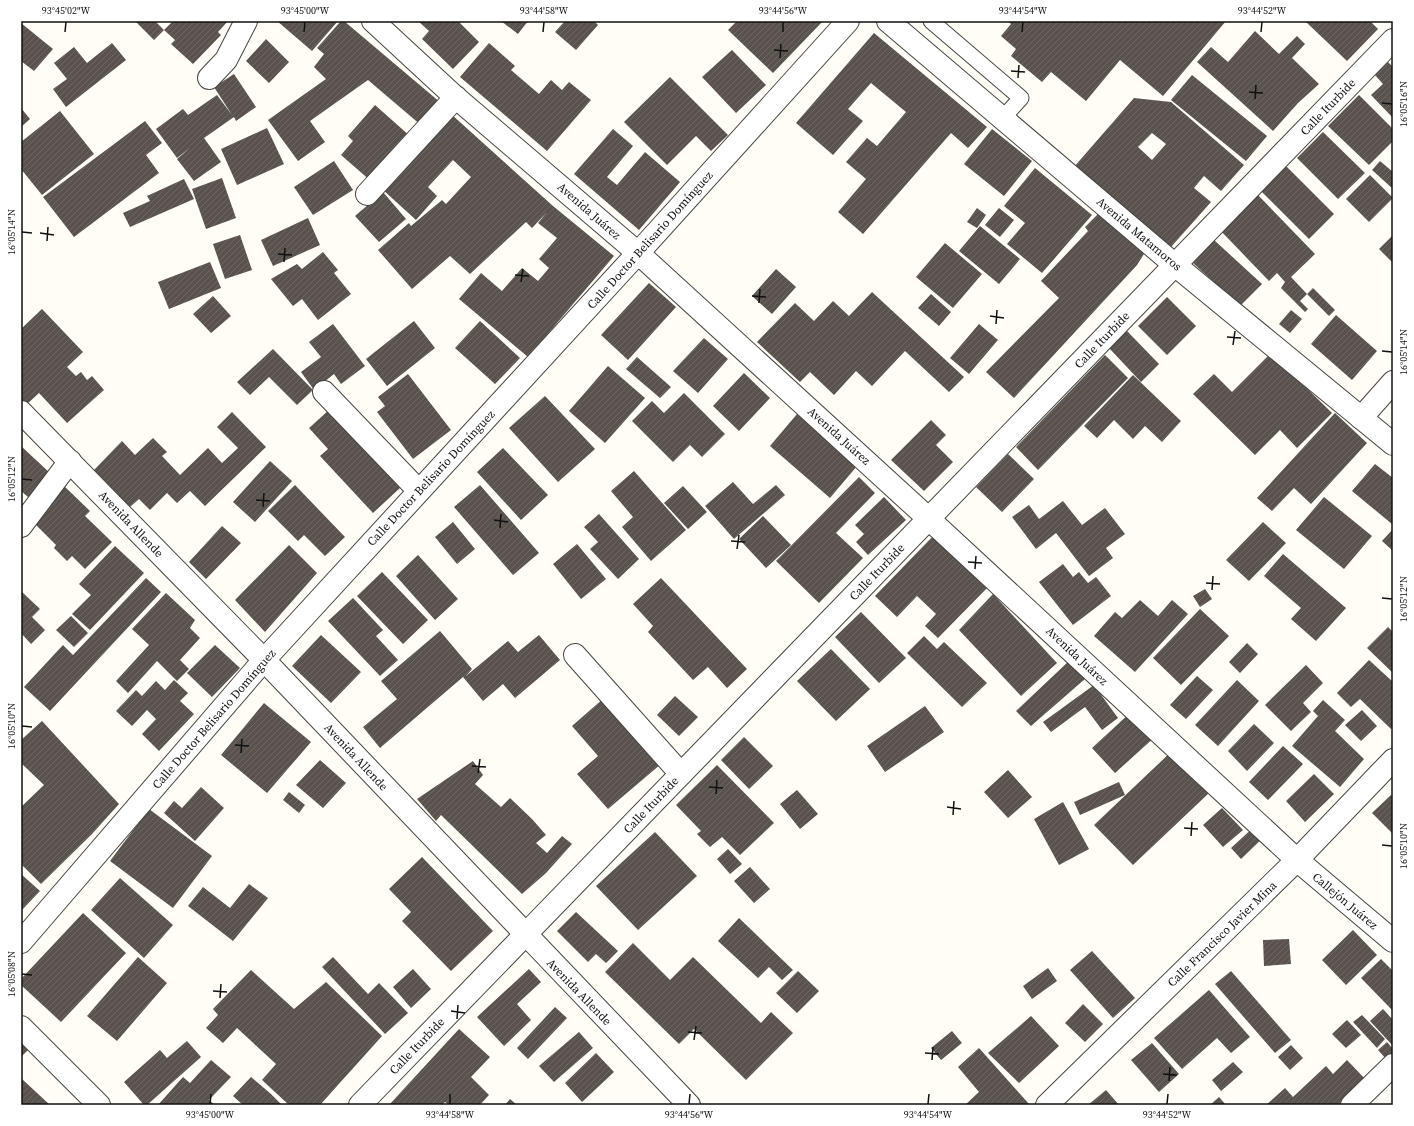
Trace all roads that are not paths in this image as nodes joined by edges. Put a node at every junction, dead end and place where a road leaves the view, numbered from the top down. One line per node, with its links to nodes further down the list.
1 (246, 21): 7 (street)
2 (373, 21): 8 (street, Avenida Juárez)
3 (848, 21): 11 (street, Calle Doctor Belisario Domínguez)
4 (888, 21): 9 (street, Avenida Matamoros)
5 (931, 21): 9 (lane)
6 (1393, 40): 12 (street, Calle Iturbide)
7 (209, 78)
8 (456, 97): 10 (street); 11 (street, Avenida Juárez)
9 (1003, 118): 12 (street, Avenida Matamoros)
10 (367, 194)
11 (638, 253): 19 (street, Calle Doctor Belisario Domínguez); 20 (street, Avenida Juárez)
12 (1175, 265): 16 (street, Avenida Matamoros); 20 (street, Calle Iturbide)
13 (1393, 382): 16 (street)
14 (324, 392): 19 (street)
15 (21, 412): 18 (street, Avenida Allende)
16 (1361, 418): 17 (street, Avenida Matamoros)
17 (1393, 444)
18 (70, 461): 21 (street); 23 (street, Avenida Allende)
19 (420, 491): 23 (street, Calle Doctor Belisario Domínguez)
20 (929, 519): 25 (street, Calle Iturbide); 26 (street, Avenida Juárez)
21 (21, 526)
22 (575, 655): 25 (street)
23 (264, 660): 27 (street, Avenida Allende); 29 (street, Calle Doctor Belisario Domínguez)
24 (1393, 760): 26 (street, Calle Francisco Javier Mina)
25 (680, 774): 27 (street, Calle Iturbide)
26 (1297, 860): 28 (street, Callejón Juárez); 35 (street, Calle Francisco Javier Mina)
27 (525, 935): 33 (street, Calle Iturbide); 34 (street, Avenida Allende)
28 (1393, 941)
29 (21, 942)
30 (21, 1027): 32 (street)
31 (1393, 1065): 36 (street)
32 (99, 1105)
33 (360, 1105)
34 (689, 1105)
35 (1047, 1105)
36 (1352, 1105)

